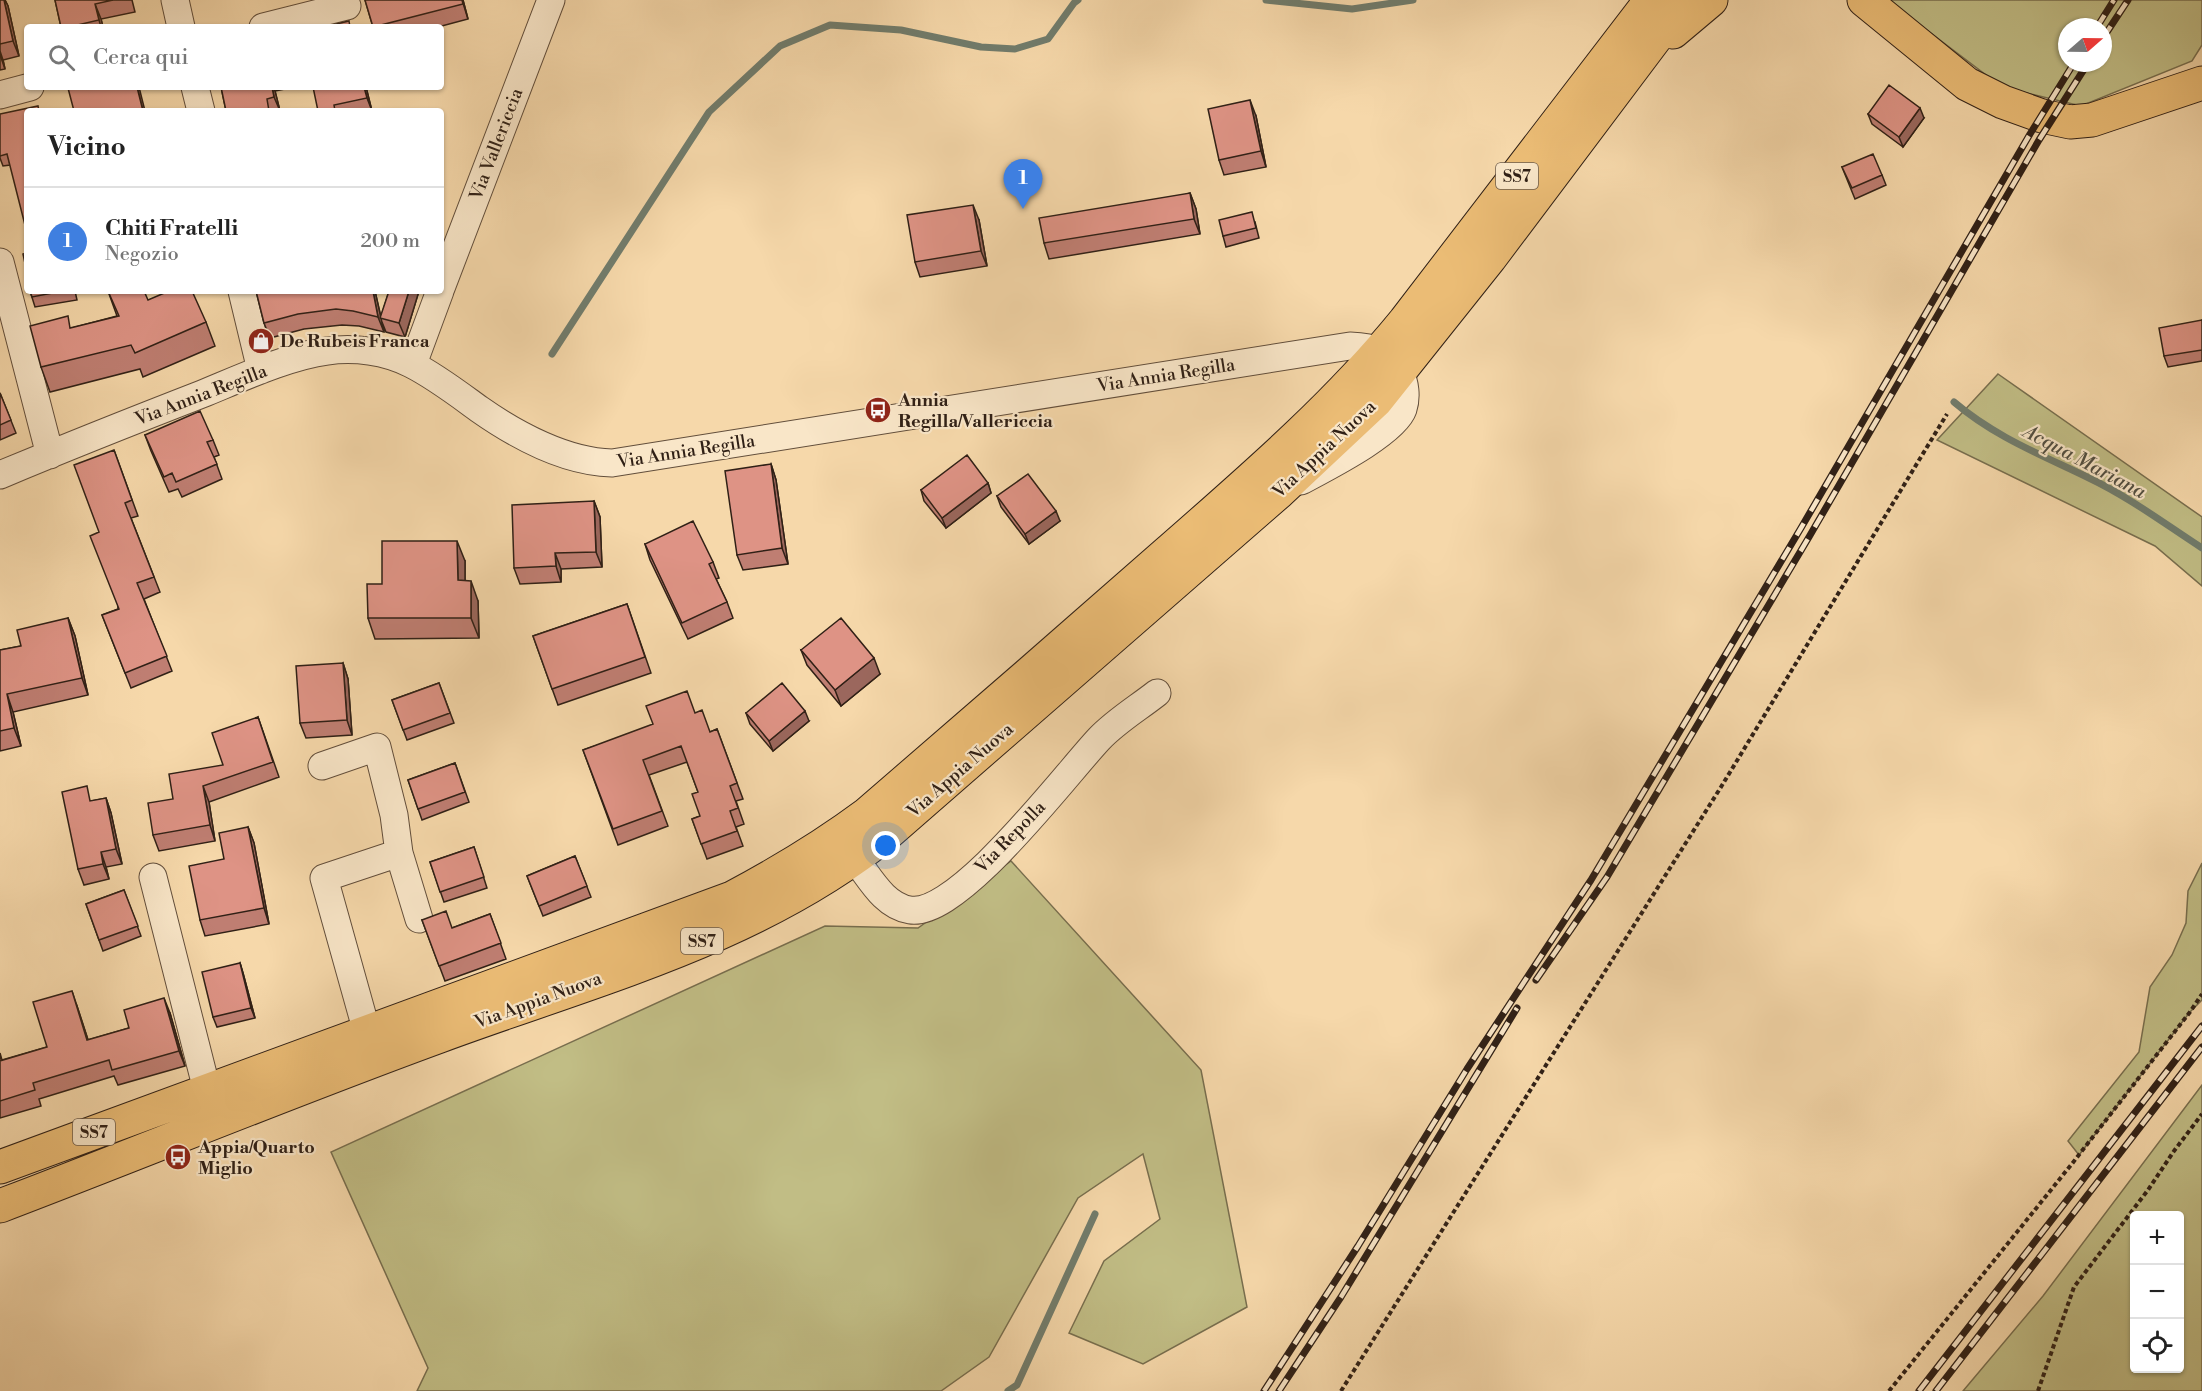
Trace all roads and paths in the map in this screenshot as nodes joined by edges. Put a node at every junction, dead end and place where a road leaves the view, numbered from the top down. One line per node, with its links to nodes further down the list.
1 (175, 0): 8 (street)
2 (551, 0): 17 (street, Via Vallericcia)
3 (1651, 0): 20 (main road, Via Appia Nuova / SS7)
4 (1684, 0): 13 (main road, Via Appia Nuova / SS7)
5 (1711, 0): 13 (main road)
6 (1864, 0): 10 (main road)
7 (347, 6): 9 (street)
8 (180, 24)
9 (275, 24)
10 (2202, 83)
11 (24, 89): 14 (street)
12 (196, 90): 15 (street)
13 (1614, 94): 20 (main road, Via Appia Nuova / SS7)
14 (0, 95)
15 (200, 108)
16 (0, 262): 24 (street)
17 (444, 279)
18 (243, 294): 22 (street)
19 (438, 294): 21 (street, Via Vallericcia)
20 (1390, 361): 21 (street, Via Annia Regilla); 29 (main road, Via Appia Nuova / SS7); 33 (main road, Via Appia Nuova / SS7)
21 (413, 364): 22 (street, Via Annia Regilla)
22 (261, 370): 24 (street, Via Annia Regilla)
23 (1947, 414): 38 (path)
24 (50, 455): 25 (street, Via Annia Regilla)
25 (0, 475)
26 (1157, 693): 29 (street, Via Repolla)
27 (322, 766): 28 (street)
28 (399, 853): 31 (street); 33 (street)
29 (855, 859): 37 (main road, Via Appia Nuova / SS7)
30 (153, 877): 34 (street)
31 (419, 919)
32 (2202, 994): 39 (path)
33 (367, 1032): 34 (main road, Via Appia Nuova / SS7)
34 (207, 1090): 36 (main road, Via Appia Nuova / SS7)
35 (2202, 1114): 40 (path)
36 (0, 1167)
37 (5, 1201)
38 (1341, 1391)
39 (1889, 1391)
40 (2038, 1391)

